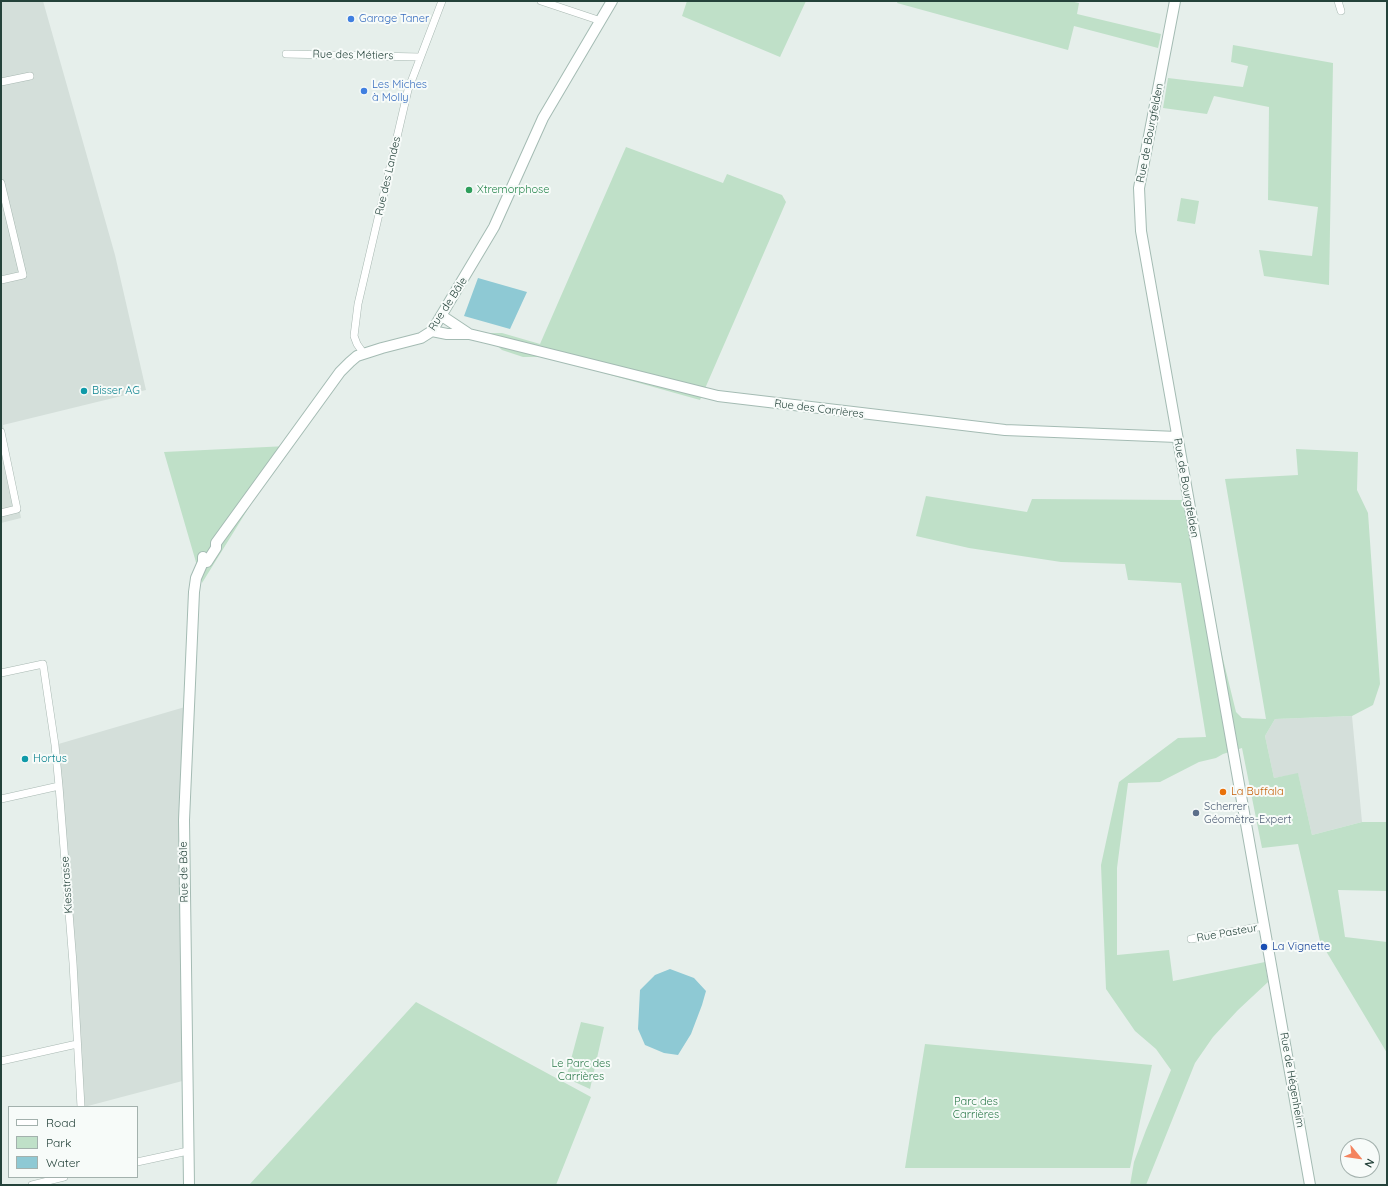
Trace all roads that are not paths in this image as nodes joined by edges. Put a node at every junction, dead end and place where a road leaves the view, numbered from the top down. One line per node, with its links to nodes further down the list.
1 (442, 1): 9 (street, Rue des Landes)
2 (541, 1): 7 (street)
3 (612, 1): 7 (street, Rue de Bâle)
4 (1175, 1): 19 (street, Rue de Bourgfelden)
5 (1338, 1): 6 (street)
6 (1341, 11)
7 (601, 21): 14 (street, Rue de Bâle)
8 (286, 54): 9 (street, Rue des Métiers)
9 (420, 57): 17 (street, Rue des Landes)
10 (30, 76): 11 (street)
11 (1, 82)
12 (1, 183): 13 (street)
13 (1, 280)
14 (442, 316): 15 (street, Rue de Bâle); 16 (street, Rue des Carrières)
15 (432, 331): 16 (street, Rue des Carrières); 17 (street, Rue de Bâle)
16 (469, 334): 19 (street, Rue des Carrières)
17 (364, 354): 30 (street, Rue de Bâle)
18 (1, 432): 20 (street)
19 (1177, 437): 24 (street, Rue de Bourgfelden)
20 (1, 513)
21 (1, 673): 22 (street, Kiesstrasse)
22 (59, 786): 23 (street); 27 (street, Kiesstrasse)
23 (1, 799)
24 (1264, 926): 25 (street, Rue Pasteur); 26 (street, Rue de Bourgfelden)
25 (1191, 939)
26 (1273, 975): 35 (street, Rue de Hégenheim)
27 (77, 1044): 28 (street); 29 (street, Kiesstrasse)
28 (1, 1061)
29 (80, 1106)
30 (188, 1151): 31 (street); 34 (street, Rue de Bâle)
31 (138, 1162)
32 (60, 1178): 33 (street)
33 (32, 1185)
34 (189, 1185)
35 (1310, 1185)

